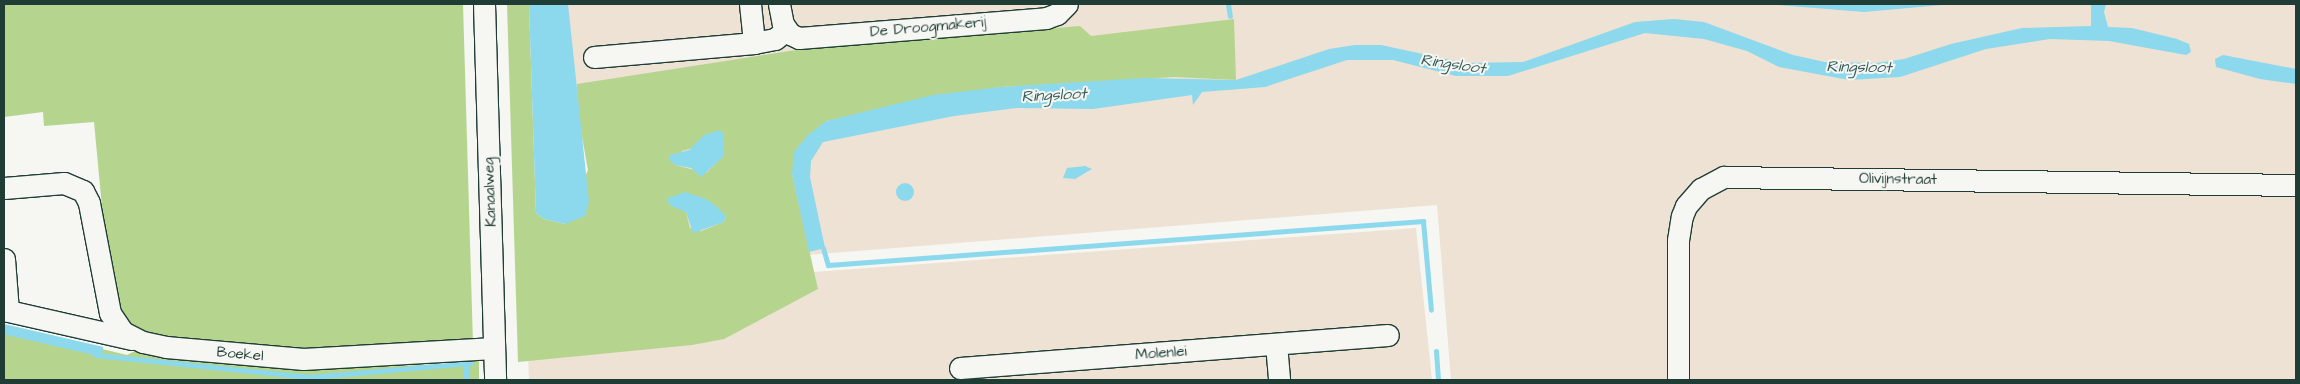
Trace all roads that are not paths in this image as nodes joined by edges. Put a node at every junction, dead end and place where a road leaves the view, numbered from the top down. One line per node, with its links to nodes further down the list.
1 (484, 4): 15 (street, Kanaalweg)
2 (750, 4): 6 (street)
3 (779, 4): 5 (street)
4 (1066, 4): 5 (street, De Droogmakerij)
5 (786, 30): 6 (street)
6 (754, 43): 7 (street)
7 (594, 57)
8 (2296, 185): 20 (street, Olivijnstraat)
9 (4, 188): 13 (street, Boekel)
10 (4, 259): 11 (street)
11 (6, 310): 13 (street)
12 (1388, 335): 14 (street, Molenlei)
13 (137, 340): 15 (street, Boekel)
14 (1276, 344): 17 (street, Molenlei); 19 (street)
15 (494, 348): 18 (street, Kanaalweg)
16 (960, 368): 17 (street, Molenlei)
17 (1047, 371)
18 (495, 380)
19 (1279, 380)
20 (1678, 380)

